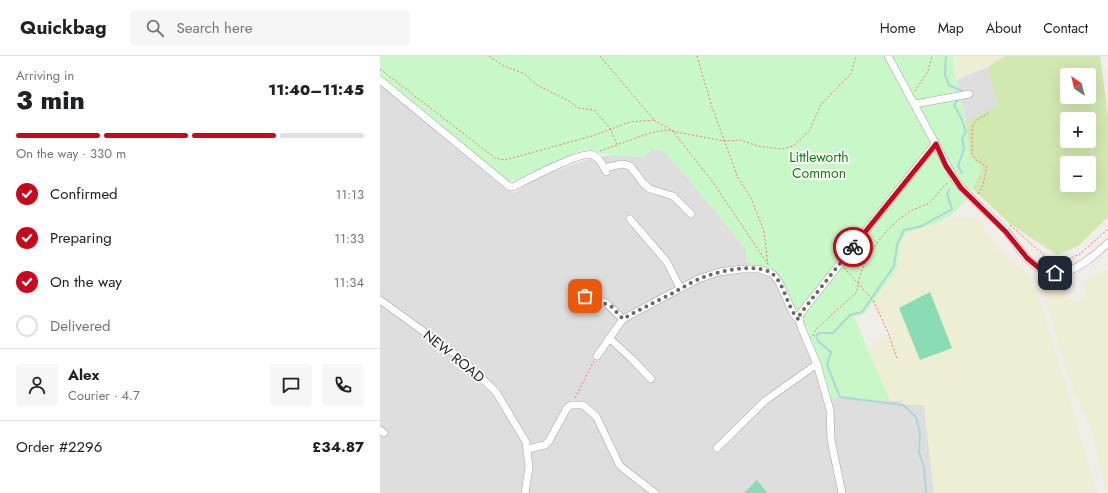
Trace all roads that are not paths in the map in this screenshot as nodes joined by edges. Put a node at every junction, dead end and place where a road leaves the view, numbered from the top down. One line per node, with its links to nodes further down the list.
1 (888, 56): 4 (street)
2 (380, 80): 6 (street)
3 (967, 94): 4 (street)
4 (915, 104): 5 (street)
5 (936, 144): 8 (street); 13 (street)
6 (691, 214)
7 (630, 219): 9 (street)
8 (1108, 243)
9 (680, 288): 12 (street); 13 (street)
10 (585, 295): 12 (street)
11 (380, 300): 19 (street, NEW ROAD)
12 (623, 319): 14 (street)
13 (799, 320): 16 (street)
14 (609, 338): 15 (street); 17 (street)
15 (597, 356)
16 (817, 364): 18 (street); 22 (street)
17 (651, 379)
18 (717, 448)
19 (528, 449): 20 (street, NEW ROAD); 21 (street)
20 (524, 493)
21 (655, 493)
22 (842, 493)

